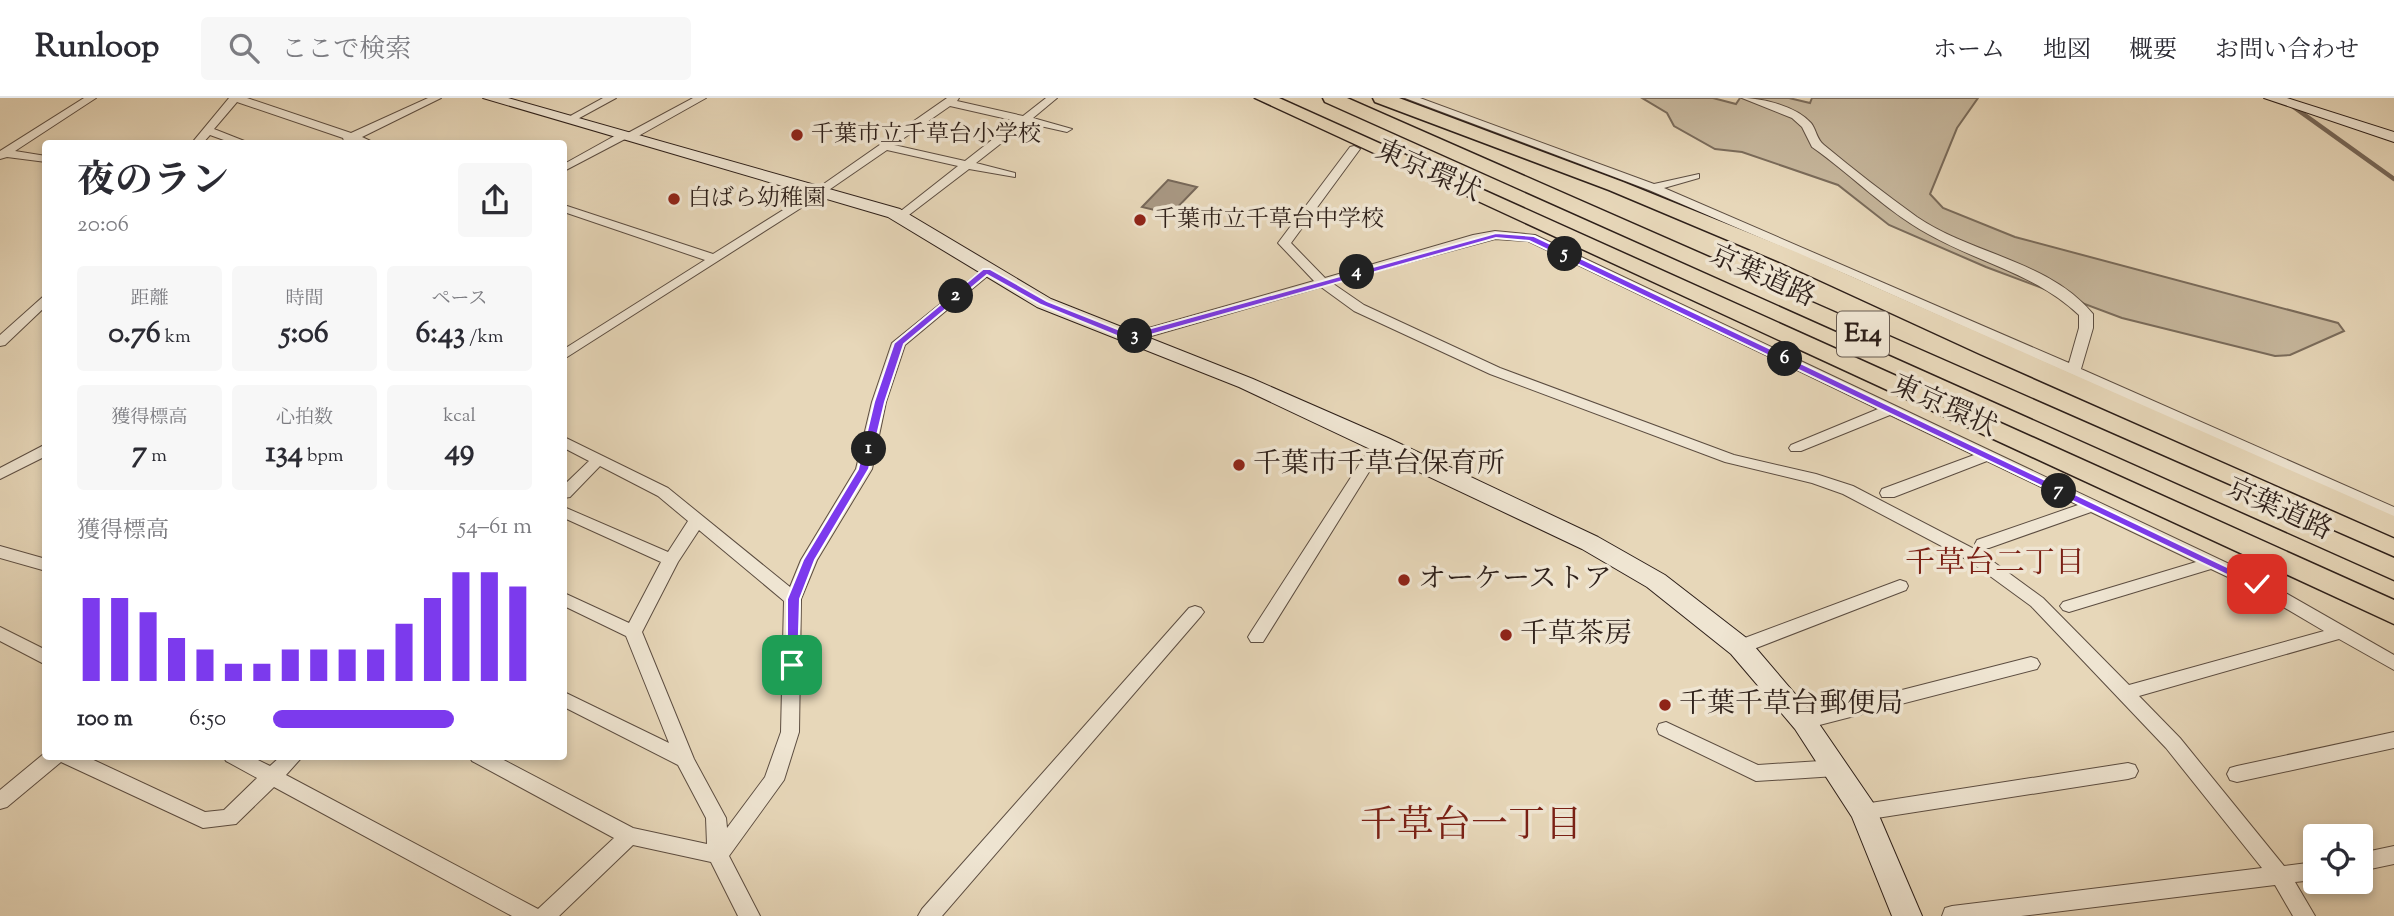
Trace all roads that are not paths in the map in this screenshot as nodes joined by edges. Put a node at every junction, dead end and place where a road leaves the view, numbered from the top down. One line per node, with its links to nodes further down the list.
1 (91, 98): 30 (street)
2 (236, 98): 20 (street); 22 (street)
3 (436, 98): 22 (street)
4 (491, 98): 17 (street)
5 (611, 98): 17 (street)
6 (701, 98): 21 (street)
7 (1052, 98): 18 (street)
8 (1264, 98): 76 (highway, 東京環状)
9 (1299, 98): 71 (highway, 京葉道路 / E14)
10 (1332, 98): 49 (highway, 京葉道路 / E14)
11 (1360, 98): 49 (highway)
12 (1382, 98): 63 (highway, 東京環状)
13 (1410, 98): 36 (street)
14 (1747, 98): 47 (street)
15 (2272, 98): 23 (street)
16 (950, 100): 18 (street); 28 (street)
17 (568, 120): 21 (street)
18 (1025, 120): 19 (street); 33 (street)
19 (1067, 129)
20 (207, 130): 24 (street); 25 (street)
21 (625, 136): 32 (street); 37 (street)
22 (353, 137): 26 (street); 27 (street)
23 (2394, 137)
24 (199, 140)
25 (236, 140)
26 (347, 140)
27 (361, 140)
28 (886, 146): 33 (street); 37 (street)
29 (1353, 149): 42 (street)
30 (3, 155): 31 (street)
31 (42, 159)
32 (567, 165)
33 (967, 165): 34 (street); 39 (street)
34 (1011, 175)
35 (1695, 176): 36 (street)
36 (1653, 188): 47 (street)
37 (819, 192): 39 (street); 40 (street)
38 (567, 209): 40 (street)
39 (901, 217): 41 (street)
40 (712, 258): 46 (street)
41 (986, 271): 44 (street); 72 (street)
42 (1322, 282): 44 (street); 48 (street); 85 (street)
43 (42, 302): 45 (street)
44 (1129, 338): 50 (street)
45 (0, 342)
46 (567, 353)
47 (2073, 372): 61 (street)
48 (1890, 410): 52 (street); 54 (street)
49 (2066, 425): 69 (highway, 京葉道路 / E14)
50 (1381, 443): 80 (street); 81 (street)
51 (567, 444): 55 (street)
52 (1797, 448)
53 (42, 451): 56 (street)
54 (1986, 456): 58 (street); 59 (street)
55 (598, 459): 57 (street); 62 (street)
56 (0, 474)
57 (567, 490)
58 (1888, 493)
59 (2091, 506): 64 (street); 67 (street)
60 (567, 513): 66 (street)
61 (2394, 513)
62 (697, 520): 66 (street); 72 (street)
63 (2394, 527)
64 (1983, 544)
65 (0, 552): 68 (street)
66 (671, 560): 77 (street)
67 (2211, 563): 74 (street); 78 (street)
68 (42, 564)
69 (2394, 570)
70 (1899, 586): 81 (street)
71 (2394, 594)
72 (793, 599): 103 (street)
73 (567, 600): 77 (street)
74 (2069, 606)
75 (1195, 612): 112 (street)
76 (2394, 613)
77 (634, 632): 95 (street)
78 (2342, 632): 83 (street); 85 (street)
79 (0, 634): 82 (street)
80 (1257, 637)
81 (1740, 647): 87 (street)
82 (42, 656)
83 (2394, 663)
84 (2031, 664): 87 (street)
85 (2126, 693): 107 (street)
86 (567, 701): 95 (street)
87 (1804, 722): 96 (street)
88 (1667, 729): 96 (street)
89 (2394, 740): 98 (street)
90 (49, 760): 100 (street)
91 (75, 760): 99 (street)
92 (241, 760): 99 (street)
93 (289, 760): 99 (street)
94 (486, 760): 102 (street)
95 (684, 760): 103 (street)
96 (1836, 768): 101 (street)
97 (2128, 771): 101 (street)
98 (2237, 774)
99 (272, 776): 109 (street)
100 (0, 801)
101 (1864, 812): 113 (street)
102 (629, 836): 103 (street); 110 (street)
103 (718, 855): 111 (street)
104 (2394, 855): 105 (street)
105 (2373, 859)
106 (2303, 873): 107 (street)
107 (2281, 877): 108 (street); 114 (street)
108 (1952, 915)
109 (532, 916)
110 (545, 916)
111 (749, 916)
112 (929, 916)
113 (1907, 916)
114 (2304, 916)

